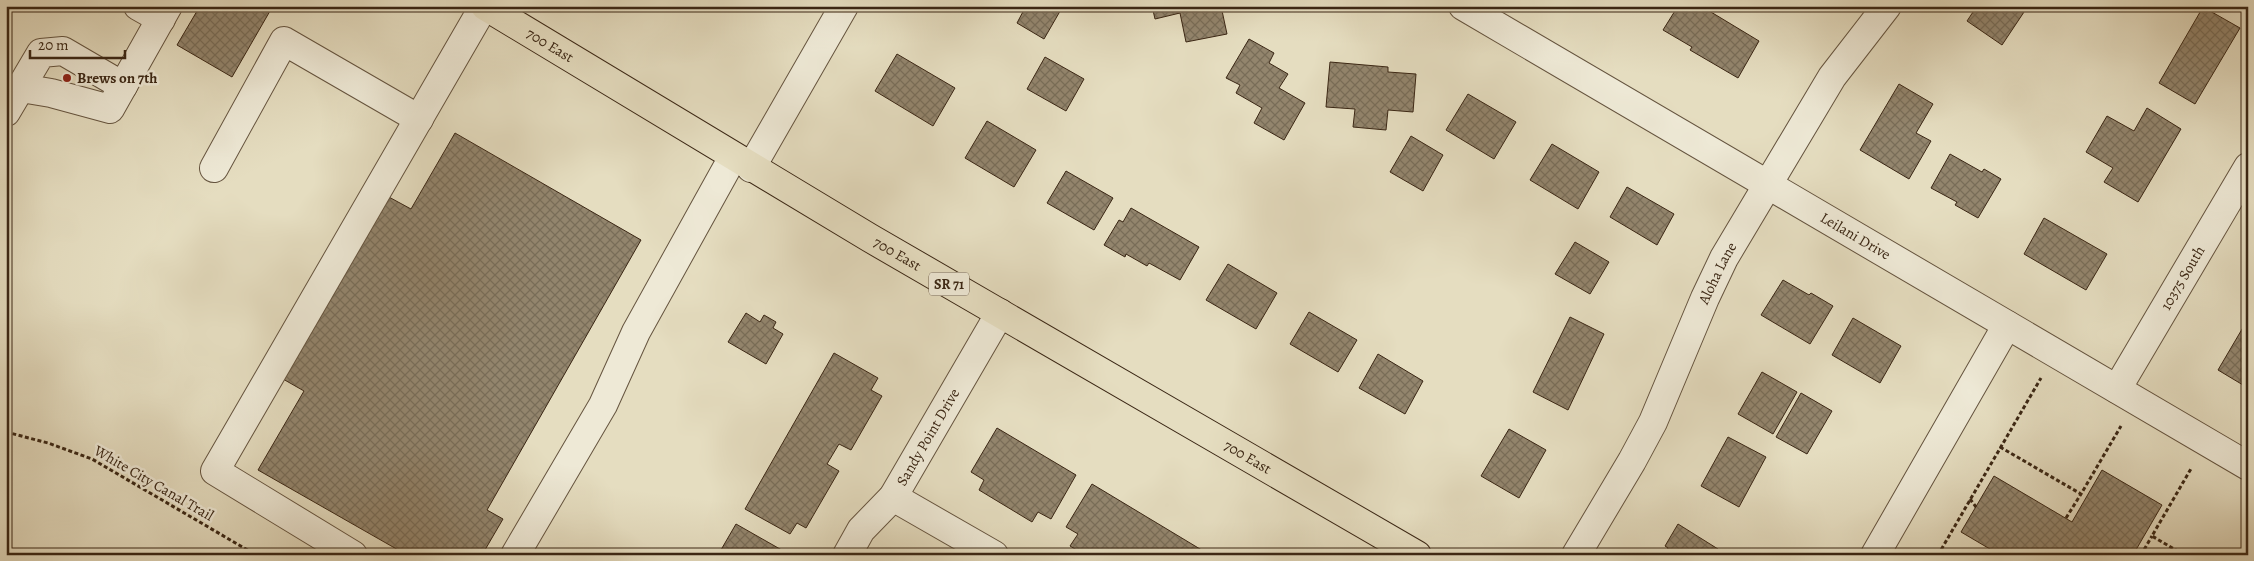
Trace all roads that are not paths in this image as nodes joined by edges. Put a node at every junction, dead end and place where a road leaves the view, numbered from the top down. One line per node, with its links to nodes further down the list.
1 (138, 6): 6 (street)
2 (484, 6): 10 (street); 11 (main road, 700 East / SR 71)
3 (844, 6): 11 (street)
4 (1463, 6): 14 (street, Leilani Drive)
5 (1887, 6): 14 (street, Aloha Lane)
6 (165, 13): 8 (street)
7 (20, 88): 8 (street); 8 (street); 9 (street)
8 (116, 97)
9 (6, 112)
10 (419, 119): 13 (street); 20 (street)
11 (742, 162): 15 (main road, 700 East / SR 71); 21 (street)
12 (2248, 167): 17 (street, 10375 South)
13 (214, 168)
14 (1768, 185): 16 (street, Leilani Drive); 25 (street, Aloha Lane)
15 (1000, 313): 19 (street, Sandy Point Drive); 24 (main road, 700 East / SR 71)
16 (2007, 325): 17 (street, Leilani Drive); 26 (street)
17 (2117, 389): 18 (street, Leilani Drive)
18 (2248, 466)
19 (893, 497): 22 (street, Sandy Point Drive); 23 (street)
20 (353, 555)
21 (515, 555)
22 (847, 555)
23 (994, 555)
24 (1417, 555)
25 (1576, 555)
26 (1875, 555)

